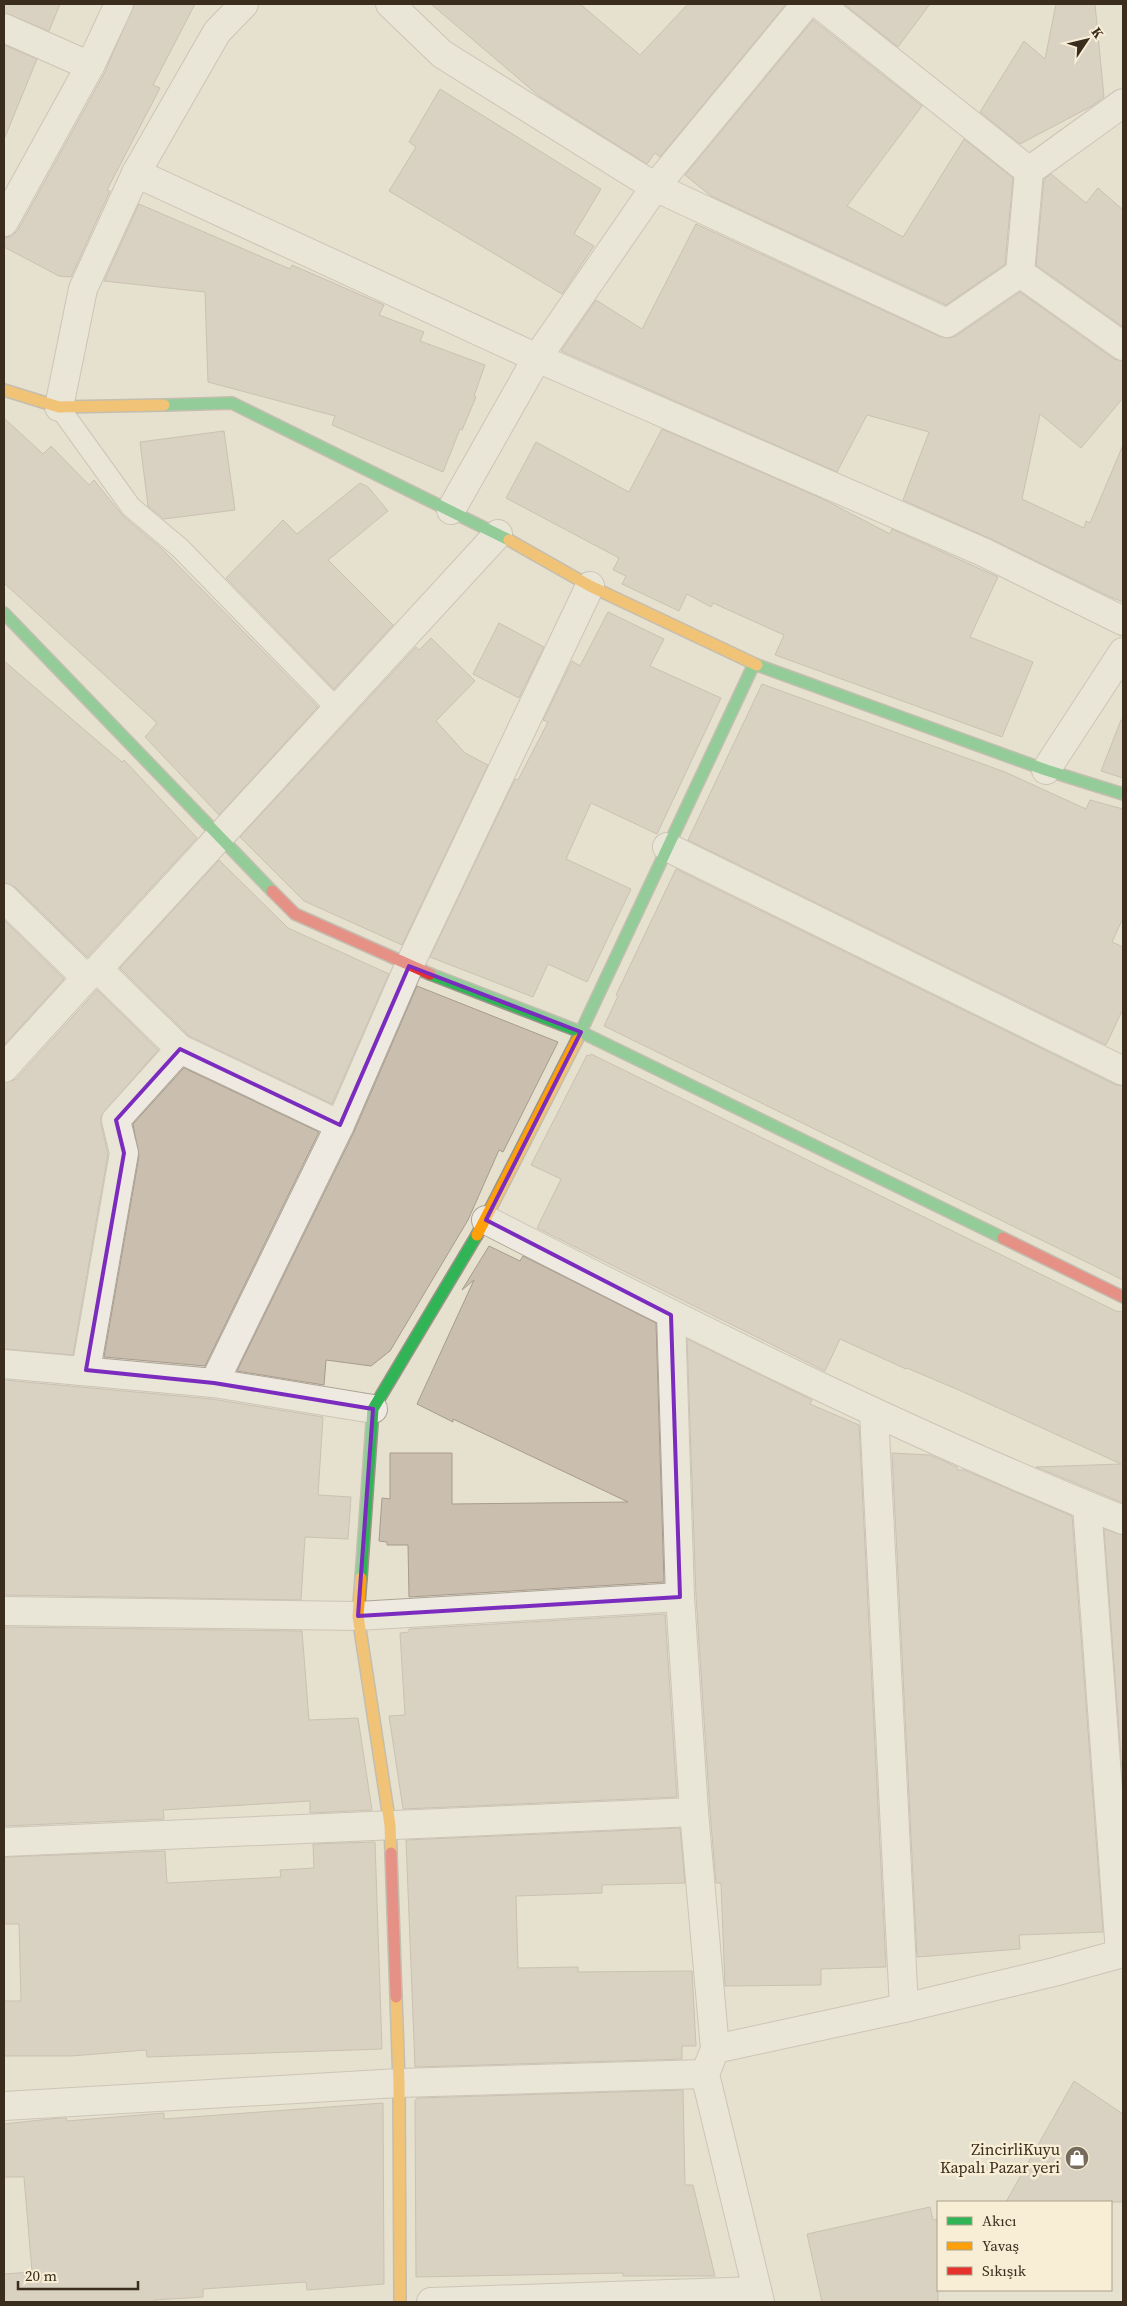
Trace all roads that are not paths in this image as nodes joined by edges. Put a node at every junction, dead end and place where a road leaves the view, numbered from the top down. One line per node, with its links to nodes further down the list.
1 (119, 4): 7 (street)
2 (244, 4): 10 (street)
3 (390, 4): 11 (street)
4 (806, 4): 11 (street)
5 (819, 4): 9 (street)
6 (4, 28): 7 (street)
7 (90, 66): 12 (street)
8 (1123, 103): 9 (street)
9 (1029, 171): 13 (street)
10 (136, 173): 15 (street); 17 (street)
11 (655, 187): 13 (street); 15 (street)
12 (4, 222)
13 (1020, 273): 14 (street)
14 (1123, 346)
15 (537, 358): 18 (street); 22 (street)
16 (4, 390): 17 (street)
17 (59, 407): 18 (street); 25 (lane)
18 (450, 510): 19 (street)
19 (498, 534): 20 (street); 25 (street)
20 (590, 586): 24 (street); 31 (street)
21 (4, 612): 28 (street)
22 (1123, 621)
23 (1123, 652): 26 (street)
24 (754, 664): 26 (street); 29 (street)
25 (337, 709): 28 (street)
26 (1046, 770): 27 (street)
27 (1123, 794)
28 (219, 838): 31 (street); 32 (street)
29 (667, 847): 33 (street); 36 (street)
30 (4, 898): 32 (street)
31 (409, 966): 33 (street); 37 (street)
32 (92, 973): 34 (street); 35 (street)
33 (581, 1032): 38 (street); 39 (street)
34 (180, 1049): 37 (street); 42 (street)
35 (4, 1068)
36 (1123, 1071)
37 (340, 1125): 43 (street)
38 (486, 1220): 40 (street); 44 (street)
39 (1123, 1297)
40 (671, 1315): 45 (street); 48 (street)
41 (4, 1364): 42 (street)
42 (86, 1370): 43 (street)
43 (214, 1383): 44 (street)
44 (373, 1409): 50 (street)
45 (874, 1414): 46 (street); 55 (street)
46 (1087, 1506): 47 (street); 54 (street)
47 (1123, 1520)
48 (680, 1598): 50 (street); 51 (street)
49 (4, 1612): 50 (street)
50 (358, 1616): 52 (street)
51 (694, 1812): 52 (street); 56 (street)
52 (390, 1825): 53 (street); 57 (street)
53 (4, 1842)
54 (1122, 1953): 55 (street)
55 (904, 2008): 56 (street)
56 (710, 2062): 57 (street); 59 (street)
57 (399, 2083): 58 (street); 60 (street)
58 (4, 2106)
59 (759, 2297): 61 (street)
60 (400, 2302)
61 (431, 2302)

